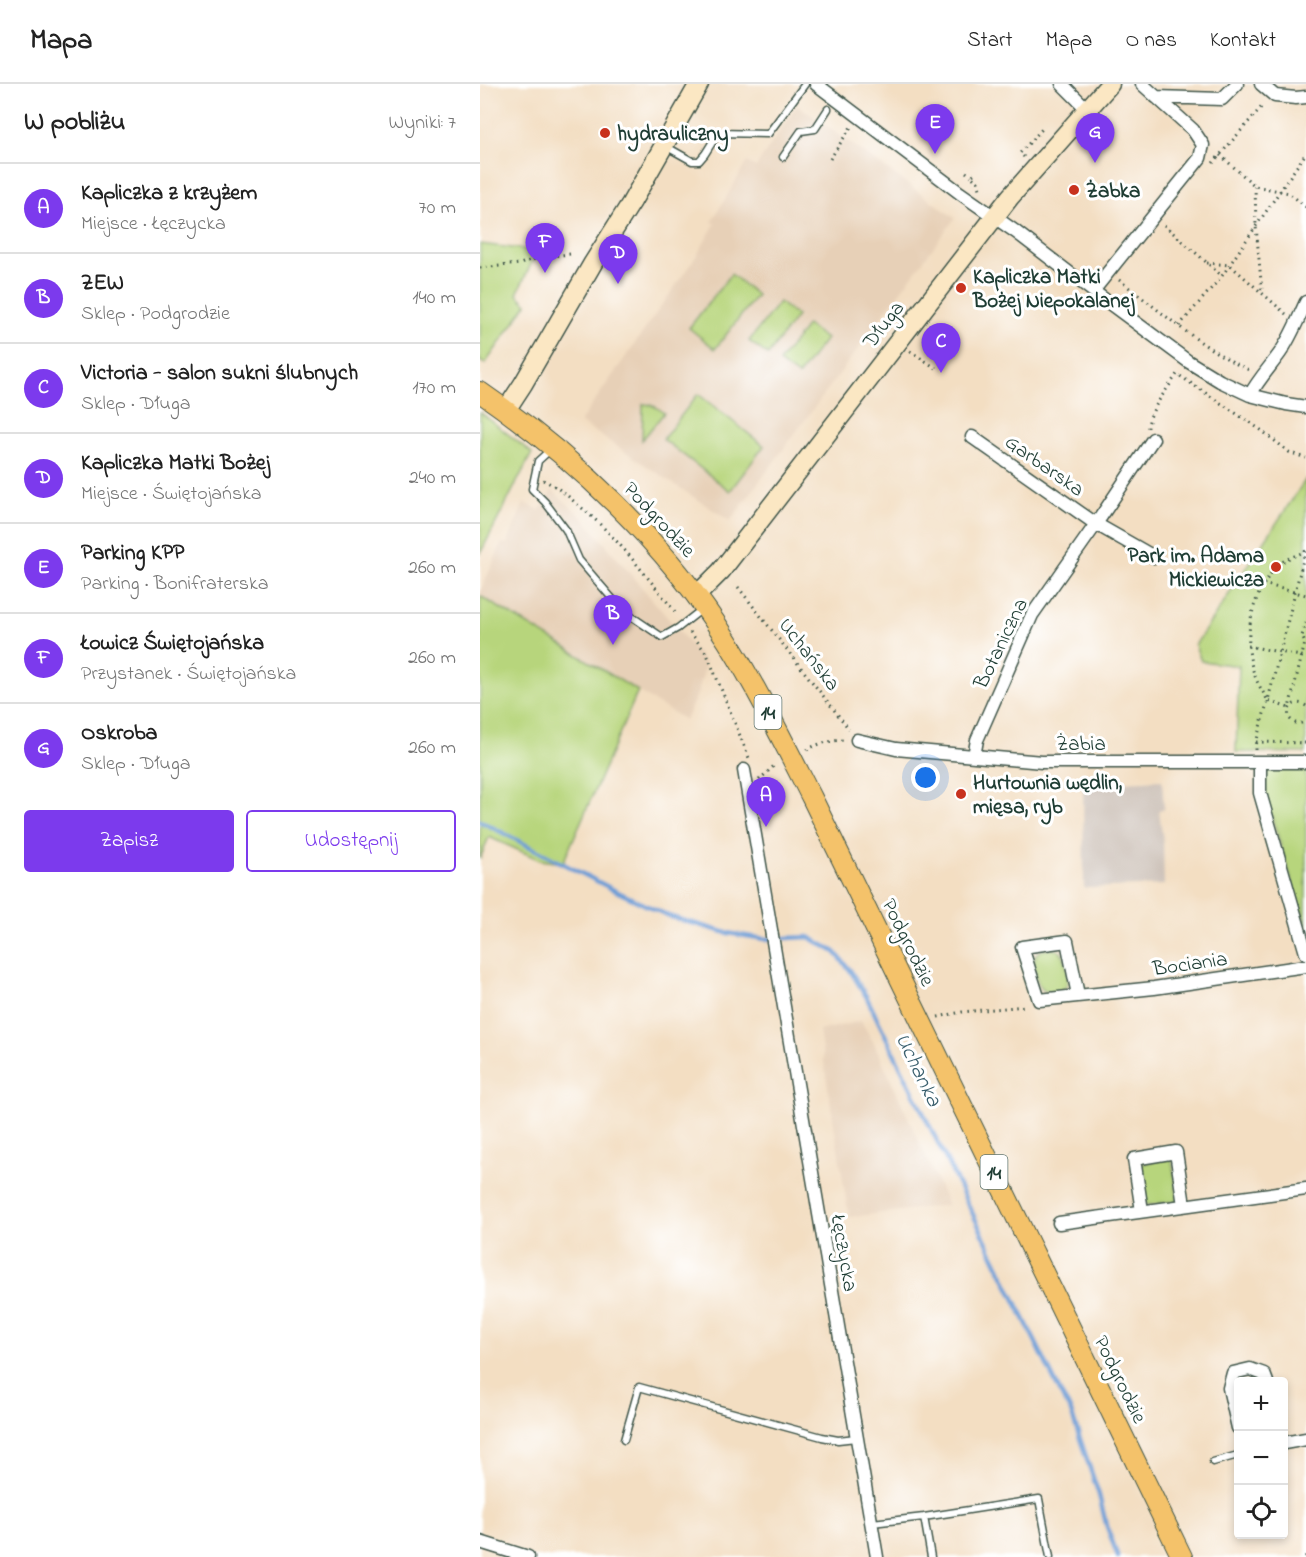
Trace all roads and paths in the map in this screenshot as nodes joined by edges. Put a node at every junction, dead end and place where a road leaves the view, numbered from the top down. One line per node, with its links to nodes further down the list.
1 (699, 84): 15 (street)
2 (805, 84): 15 (lane)
3 (816, 84): 26 (street)
4 (1062, 84): 12 (street)
5 (1110, 84): 12 (street, Długa)
6 (1142, 84): 9 (street)
7 (1237, 84): 9 (street)
8 (1261, 84): 10 (street)
9 (1156, 97): 33 (street)
10 (1306, 97)
11 (828, 109): 18 (lane)
12 (1087, 109): 26 (street, Długa)
13 (852, 127): 20 (path)
14 (1042, 128): 19 (path)
15 (664, 146): 46 (street)
16 (1306, 153): 24 (path)
17 (1220, 155): 22 (path)
18 (783, 157)
19 (1024, 157)
20 (830, 159)
21 (966, 172): 23 (path)
22 (1255, 186): 24 (path); 28 (path)
23 (980, 189)
24 (1281, 190): 25 (path); 28 (path)
25 (1306, 207)
26 (994, 217): 35 (street); 59 (street, Długa)
27 (1162, 224): 30 (path)
28 (1256, 226): 31 (path); 36 (path)
29 (571, 254): 32 (path)
30 (1208, 263): 31 (path); 34 (path)
31 (1230, 265): 34 (path); 36 (path)
32 (480, 268)
33 (1108, 272): 35 (street); 39 (path)
34 (1222, 276): 39 (path)
35 (1093, 291): 44 (street)
36 (1263, 294): 38 (path)
37 (1306, 302): 38 (street)
38 (1297, 323): 44 (street)
39 (1179, 326): 42 (path)
40 (909, 351): 41 (path)
41 (936, 368)
42 (1256, 373)
43 (480, 392): 46 (main road, 14)
44 (1250, 395): 45 (street)
45 (1306, 407)
46 (506, 410): 49 (main road, Podgrodzie / 14)
47 (972, 437): 52 (street, Garbarska)
48 (1153, 439): 50 (path); 52 (street, Botaniczna)
49 (553, 447): 51 (lane); 59 (main road, Podgrodzie / 14)
50 (1306, 458)
51 (535, 476): 60 (path); 60 (lane)
52 (1096, 524): 54 (street); 74 (street, Botaniczna)
53 (1306, 550): 55 (path); 57 (path)
54 (1154, 557)
55 (1263, 584): 57 (path); 63 (path)
56 (738, 586): 70 (path, Uchańska)
57 (1294, 592): 58 (path); 64 (path)
58 (1306, 595)
59 (700, 602): 60 (lane); 104 (main road, Podgrodzie / 14)
60 (684, 623): 78 (path)
61 (1306, 623): 62 (path)
62 (1305, 643): 65 (path)
63 (1248, 646): 64 (path); 66 (path)
64 (1280, 651): 65 (path); 66 (path)
65 (1304, 657): 68 (path)
66 (1268, 701): 68 (path); 71 (path)
67 (1306, 706): 68 (path)
68 (1289, 708): 69 (path)
69 (1306, 721)
70 (857, 740): 73 (path); 74 (street, Żabia)
71 (1256, 742): 72 (path); 76 (path)
72 (1306, 743)
73 (814, 746)
74 (974, 756): 76 (street, Żabia)
75 (780, 762): 79 (path)
76 (1258, 762): 77 (street, Żabia); 80 (street)
77 (1306, 762)
78 (747, 767): 91 (street, Łęczycka)
79 (755, 783)
80 (1306, 953)
81 (1306, 966): 82 (street, Bociania)
82 (1078, 995): 83 (street, Bociania); 83 (street)
83 (1039, 1000): 84 (path)
84 (934, 1018)
85 (1306, 1189): 86 (street)
86 (1184, 1205): 87 (street); 87 (street)
87 (1142, 1211): 88 (street)
88 (1059, 1223)
89 (1265, 1377): 90 (street)
90 (1234, 1408)
91 (857, 1437): 93 (lane); 98 (street, Łęczycka)
92 (1306, 1438): 94 (street)
93 (624, 1440)
94 (1288, 1442)
95 (1234, 1456): 96 (lane)
96 (1213, 1462)
97 (924, 1518): 98 (lane); 102 (lane); 103 (lane)
98 (871, 1523): 101 (street, Łęczycka)
99 (480, 1542): 100 (street)
100 (528, 1557)
101 (877, 1557)
102 (931, 1557)
103 (1050, 1557)
104 (1182, 1557)

